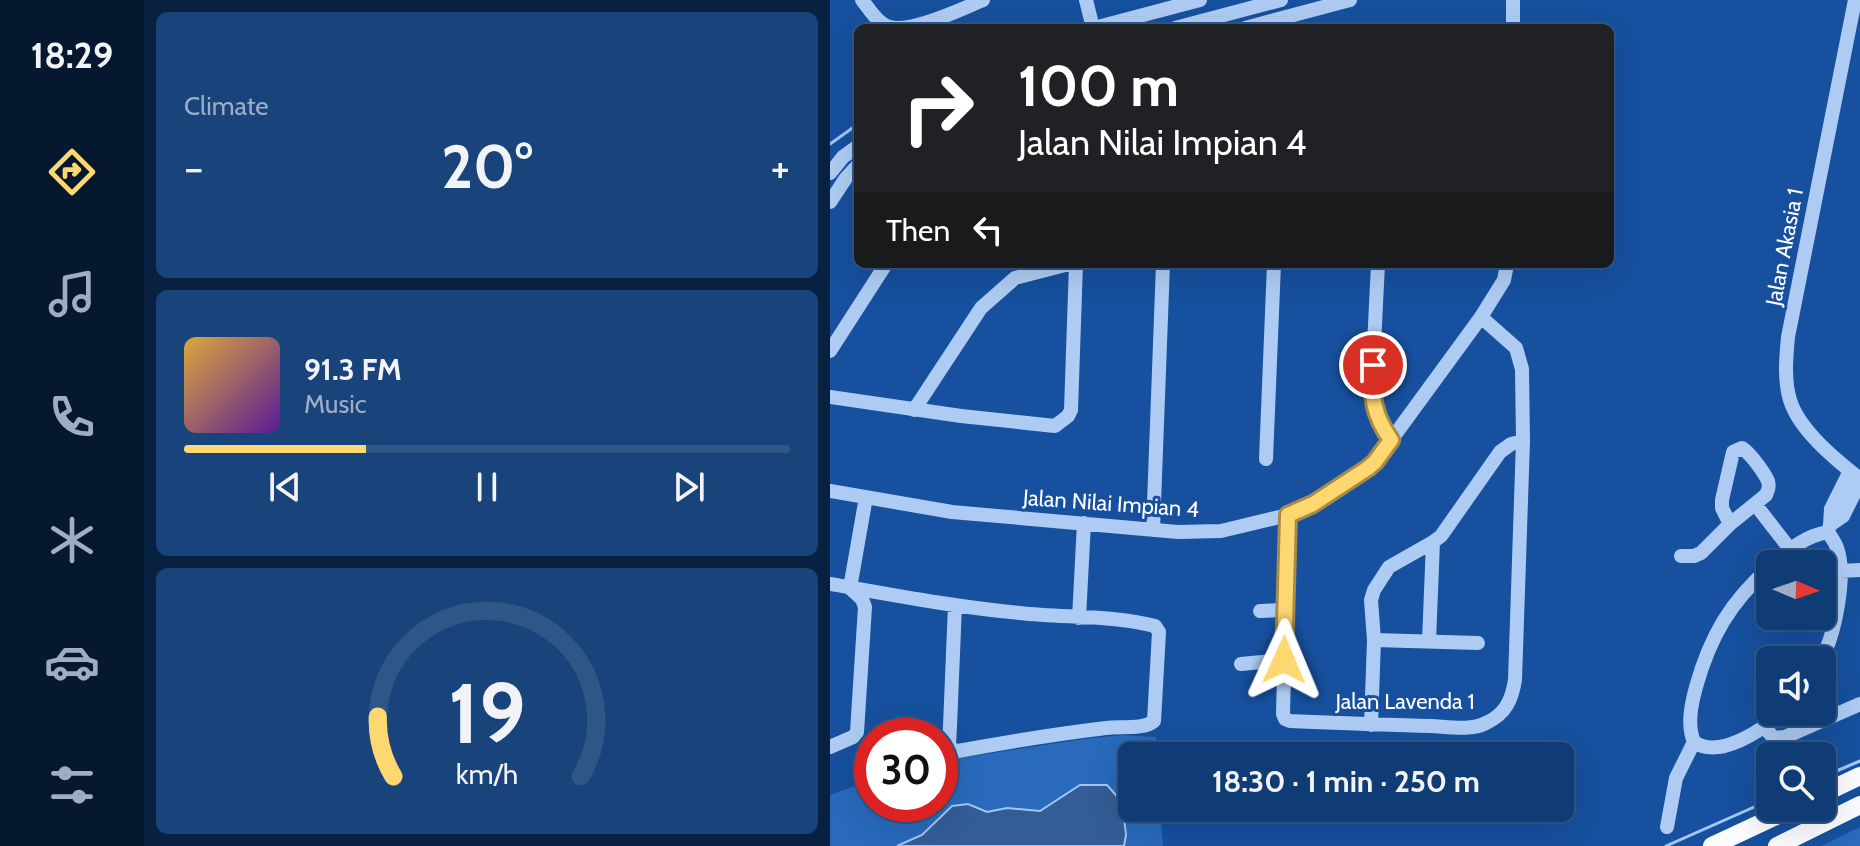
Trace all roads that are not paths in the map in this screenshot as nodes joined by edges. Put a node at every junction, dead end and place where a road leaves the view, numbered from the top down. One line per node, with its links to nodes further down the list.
1 (862, 0): 11 (street)
2 (983, 0): 12 (street)
3 (1086, 0): 13 (street)
4 (1200, 0): 9 (street)
5 (1281, 0): 10 (street)
6 (1350, 0): 16 (street)
7 (1513, 0): 17 (street)
8 (1855, 0): 18 (street, Jalan Akasia 1)
9 (1174, 3): 14 (street)
10 (1227, 7): 15 (street)
11 (886, 24)
12 (918, 24)
13 (1092, 24)
14 (1106, 24)
15 (1185, 24)
16 (1260, 24)
17 (1513, 24)
18 (1854, 35): 36 (street, Jalan Akasia 1)
19 (854, 149): 21 (street)
20 (854, 169): 22 (street)
21 (830, 173)
22 (830, 202)
23 (883, 268): 31 (street)
24 (1054, 268): 33 (street)
25 (1076, 268): 33 (street)
26 (1163, 268): 48 (street)
27 (1274, 268): 37 (street)
28 (1378, 268): 34 (street)
29 (1506, 268): 30 (street, Jalan Nilai Impian 4)
30 (1481, 317): 34 (street, Jalan Nilai Impian 4); 35 (street, Jalan Lavenda 1)
31 (830, 351)
32 (830, 397): 33 (street)
33 (914, 410)
34 (1391, 440): 44 (street, Jalan Nilai Impian 4)
35 (1523, 441): 49 (street); 68 (street, Jalan Lavenda 1)
36 (1832, 455): 38 (street, Jalan Akasia 1); 39 (street)
37 (1266, 459)
38 (1857, 477): 39 (street); 42 (street)
39 (1840, 490): 47 (street)
40 (830, 491): 41 (street, Jalan Nilai Impian 4)
41 (866, 497): 45 (street, Jalan Nilai Impian 4); 56 (street)
42 (1855, 501): 47 (street)
43 (1755, 504): 46 (street); 46 (street); 50 (street)
44 (1288, 515): 48 (street, Jalan Nilai Impian 4); 58 (street, Jalan Lavenda 1)
45 (1084, 523): 48 (street, Jalan Nilai Impian 4); 60 (street)
46 (1730, 524): 51 (street)
47 (1829, 529): 50 (street); 53 (street)
48 (1153, 530)
49 (1433, 542): 61 (street); 62 (street)
50 (1790, 549)
51 (1681, 556)
52 (1860, 570): 53 (street)
53 (1840, 571): 64 (street)
54 (1756, 582): 70 (street)
55 (830, 584): 56 (street)
56 (850, 588): 57 (street); 71 (street)
57 (955, 605): 60 (street); 60 (street)
58 (1285, 610): 59 (street); 65 (street, Jalan Lavenda 1)
59 (1260, 611)
60 (1079, 618)
61 (1374, 640): 62 (street); 68 (street)
62 (1429, 641): 63 (street)
63 (1478, 643)
64 (1826, 646)
65 (1284, 660): 66 (street); 68 (street, Jalan Lavenda 1)
66 (1241, 664)
67 (1860, 704): 69 (street)
68 (1371, 725)
69 (1764, 727): 70 (street)
70 (1694, 742): 76 (street)
71 (830, 747)
72 (1860, 776): 73 (main road)
73 (1836, 787)
74 (1860, 805): 78 (main road)
75 (1763, 822): 77 (main road)
76 (1667, 827)
77 (1712, 846)
78 (1777, 846)

